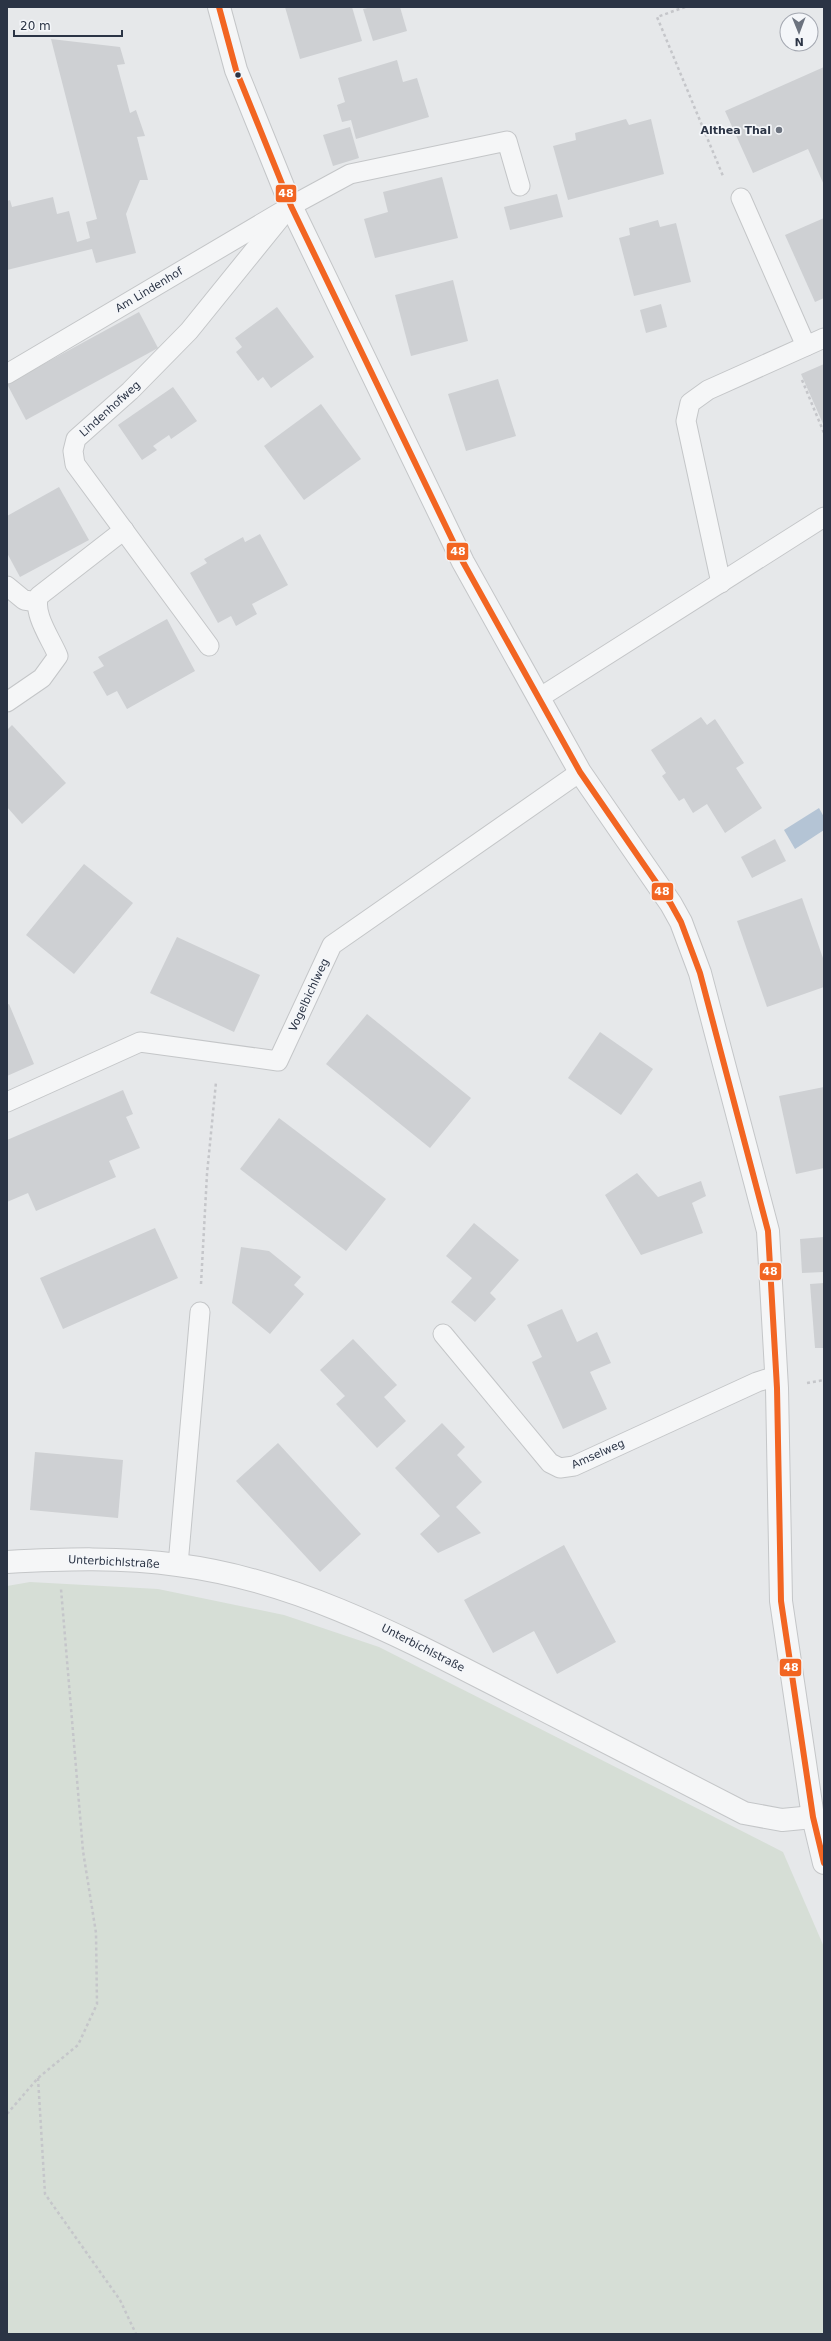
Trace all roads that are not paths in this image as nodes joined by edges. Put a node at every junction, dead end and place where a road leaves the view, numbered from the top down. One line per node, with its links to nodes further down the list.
1 (219, 7): 4 (street)
2 (520, 186): 4 (lane, Am Lindenhof)
3 (740, 198): 6 (lane)
4 (291, 206): 7 (lane, Am Lindenhof); 9 (lane, Lindenhofweg); 14 (street)
5 (824, 338): 6 (lane)
6 (798, 350): 10 (lane)
7 (7, 374)
8 (824, 517): 10 (lane)
9 (124, 530): 12 (lane); 13 (lane, Lindenhofweg)
10 (720, 583): 14 (lane)
11 (7, 586): 12 (lane)
12 (37, 602): 15 (lane)
13 (209, 646)
14 (539, 698): 16 (street)
15 (7, 702)
16 (580, 772): 17 (lane, Vogelbichlweg); 20 (street)
17 (7, 1102)
18 (200, 1312): 22 (lane)
19 (442, 1334): 20 (lane, Amselweg)
20 (776, 1376): 23 (street)
21 (7, 1562): 22 (street, Unterbichlstraße)
22 (178, 1565): 23 (street, Unterbichlstraße)
23 (813, 1817): 24 (street)
24 (824, 1863)

